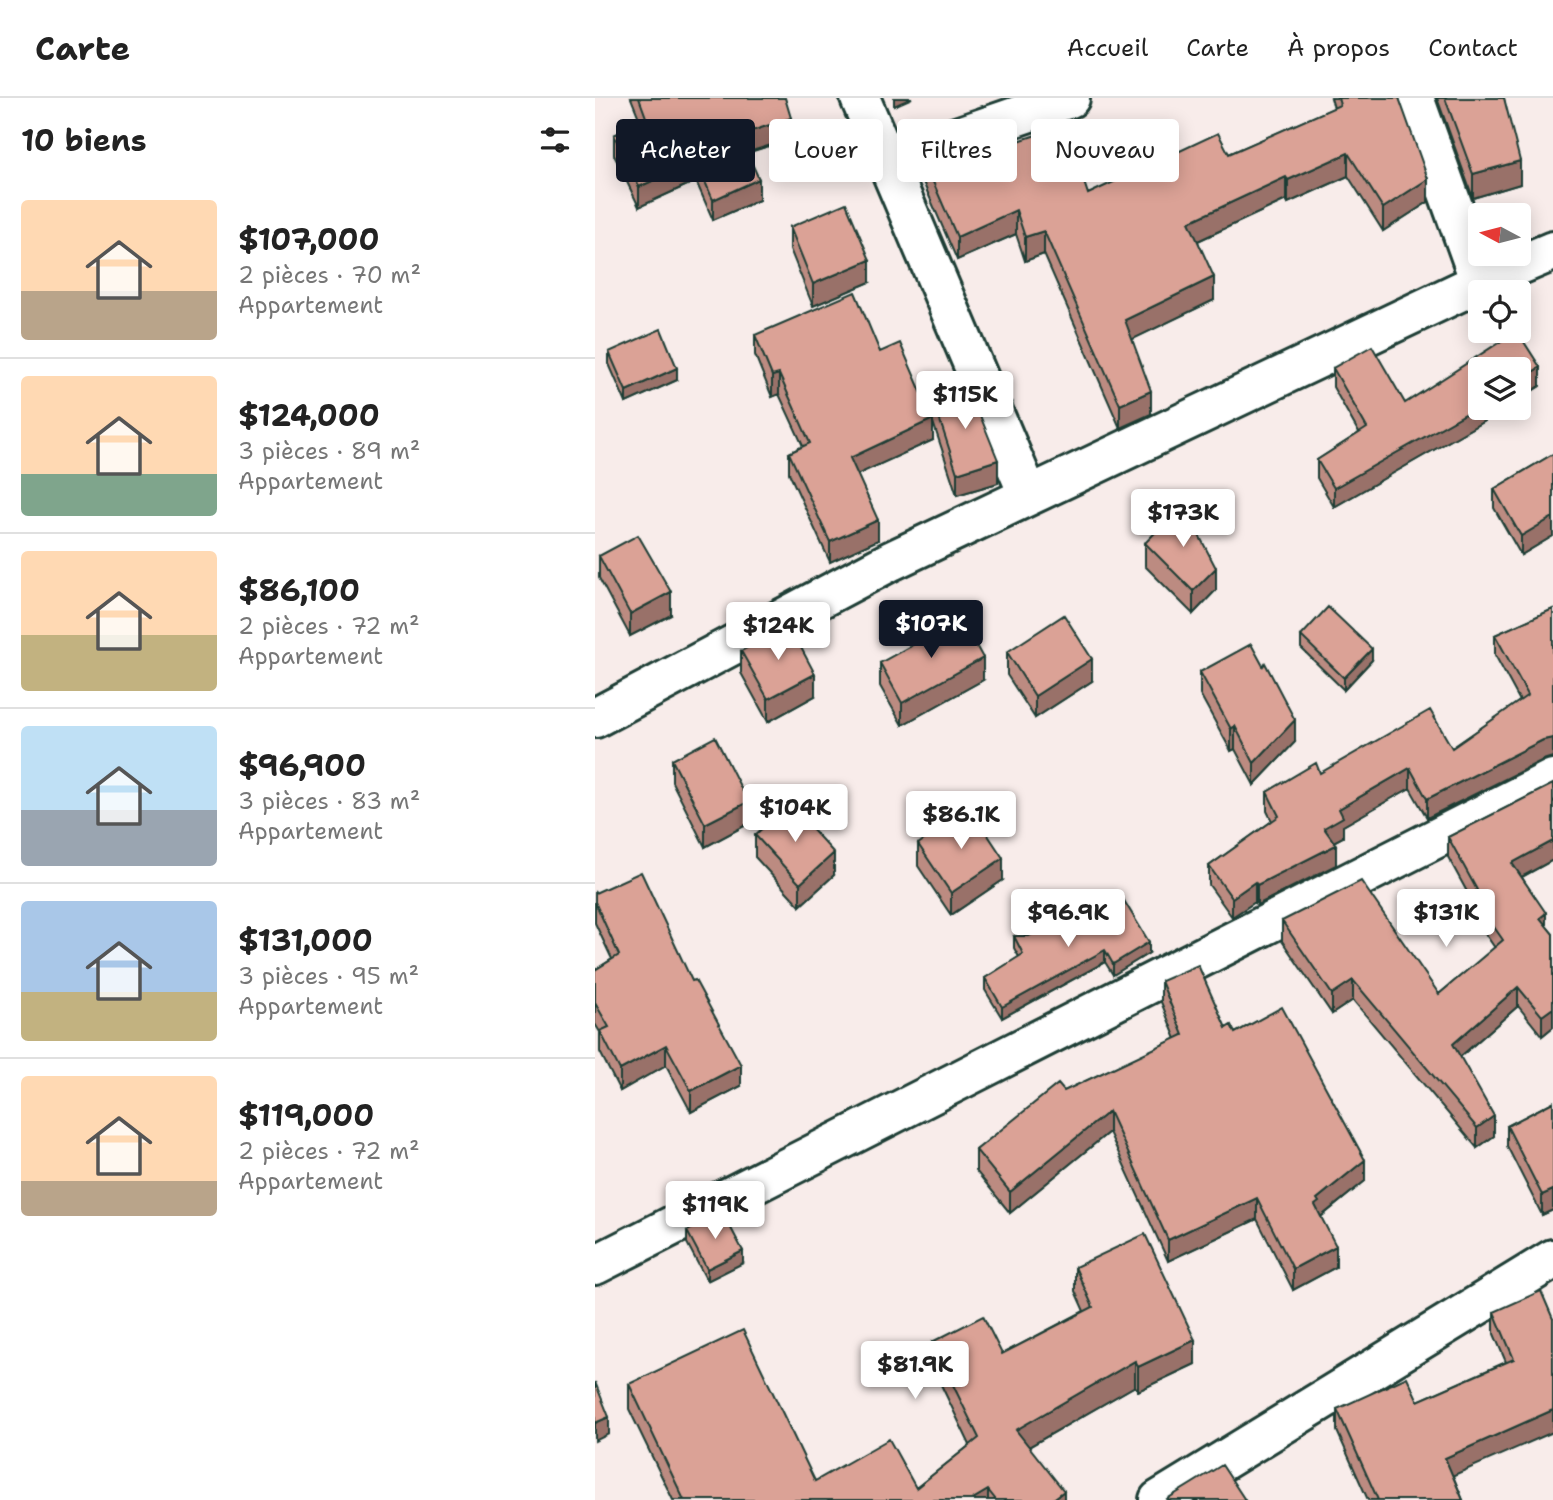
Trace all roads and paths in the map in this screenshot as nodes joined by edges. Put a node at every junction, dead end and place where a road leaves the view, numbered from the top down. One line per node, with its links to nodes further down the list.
1 (860, 98): 4 (street)
2 (1070, 98): 4 (street)
3 (1414, 98): 6 (street)
4 (887, 161): 9 (street)
5 (1553, 251): 7 (street)
6 (1479, 280)
7 (1485, 280)
8 (1468, 288): 9 (street)
9 (1028, 494): 10 (street)
10 (595, 718)
11 (1553, 779): 13 (street)
12 (1553, 1259): 14 (street)
13 (595, 1265)
14 (1159, 1500)

